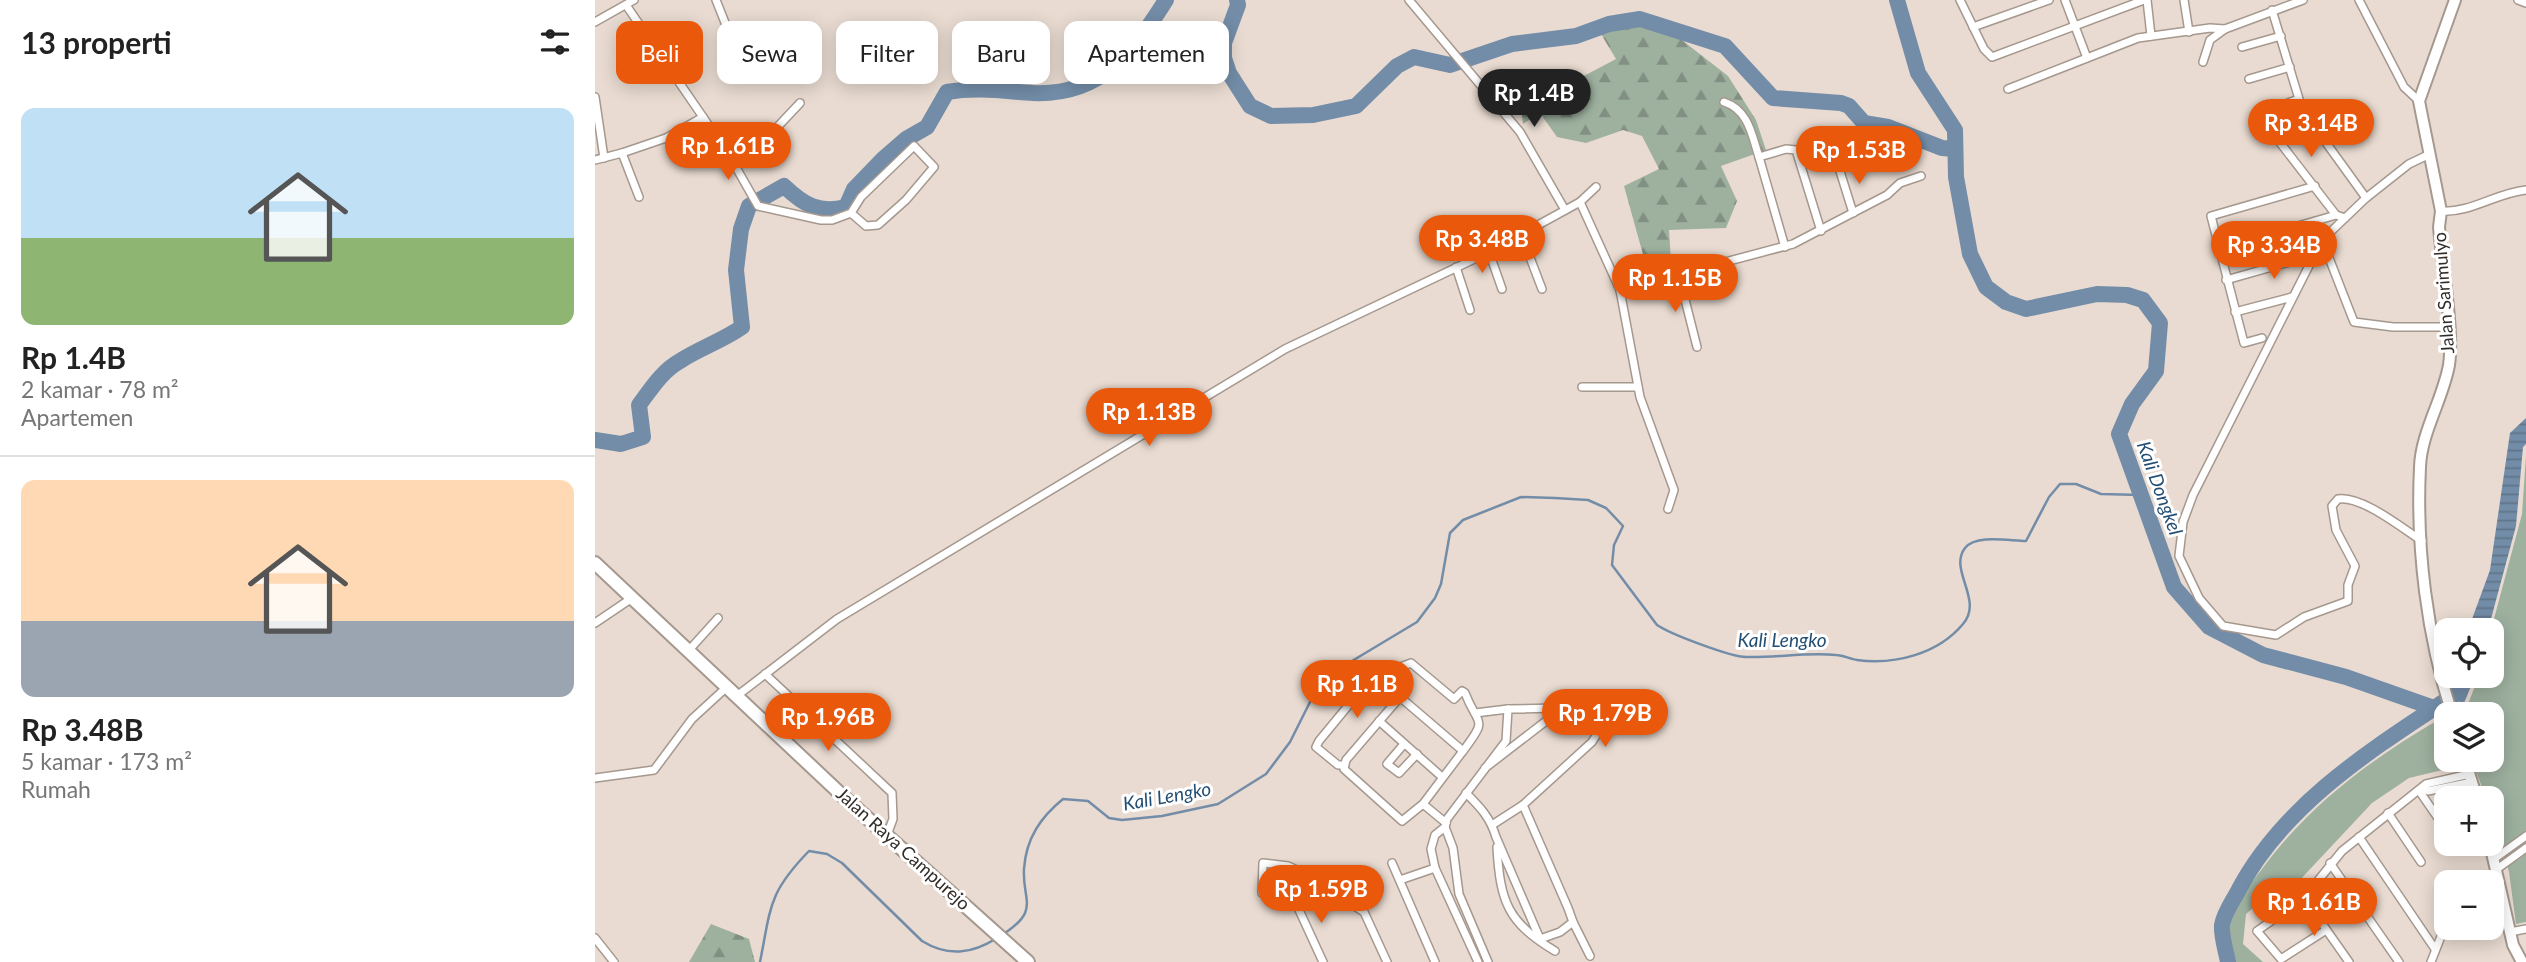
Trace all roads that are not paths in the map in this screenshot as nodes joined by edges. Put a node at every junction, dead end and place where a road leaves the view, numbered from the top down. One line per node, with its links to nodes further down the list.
1 (634, 0): 14 (street)
2 (716, 0): 16 (street)
3 (1409, 0): 50 (street)
4 (1960, 0): 19 (street)
5 (2049, 0): 19 (street)
6 (2065, 0): 18 (street)
7 (2145, 0): 18 (street); 22 (street)
8 (2184, 0): 21 (street)
9 (2303, 0): 15 (street)
10 (2359, 0): 32 (street)
11 (2455, 0): 32 (street)
12 (2518, 0): 13 (street)
13 (2526, 3)
14 (626, 5): 17 (street); 35 (street)
15 (2272, 10): 20 (street); 23 (street)
16 (724, 21)
17 (595, 22)
18 (2074, 26): 19 (street); 25 (street)
19 (1973, 27)
20 (2225, 29): 21 (street); 26 (street)
21 (2189, 32): 22 (street)
22 (2151, 36): 25 (street)
23 (2281, 36): 24 (street); 27 (street)
24 (2242, 47)
25 (2087, 58): 29 (street)
26 (2203, 62)
27 (2290, 67): 28 (street); 31 (street)
28 (2249, 79)
29 (2008, 89)
30 (595, 97): 40 (street)
31 (2296, 101): 44 (street); 48 (street)
32 (2419, 101): 37 (street, Jalan Sarimulyo)
33 (1724, 102): 39 (street)
34 (800, 103): 38 (street)
35 (703, 117): 36 (street); 38 (street)
36 (622, 153): 40 (street); 47 (street)
37 (2430, 154): 48 (street); 51 (street, Jalan Sarimulyo)
38 (729, 155): 53 (street)
39 (1759, 157): 56 (street); 59 (street)
40 (604, 158): 41 (street)
41 (595, 160)
42 (1839, 168): 52 (street)
43 (1921, 176): 52 (street)
44 (2315, 186): 54 (street); 60 (street)
45 (1596, 187): 49 (street)
46 (2526, 190): 51 (street)
47 (639, 197)
48 (2366, 198): 55 (street)
49 (1580, 202): 50 (street); 68 (street)
50 (1565, 210): 57 (street)
51 (2441, 211): 72 (street, Jalan Sarimulyo)
52 (1853, 213): 56 (street)
53 (851, 214): 53 (street)
54 (2336, 215): 55 (street); 60 (street)
55 (2345, 218): 58 (street)
56 (1821, 231): 59 (street)
57 (1521, 234): 61 (street); 67 (street)
58 (2322, 240): 62 (street); 72 (street)
59 (1785, 247): 64 (street)
60 (2219, 249): 65 (street)
61 (1489, 252): 63 (street); 66 (street)
62 (2314, 255): 65 (street); 69 (street)
63 (1456, 267): 70 (street); 84 (street)
64 (1679, 275): 68 (street); 74 (street)
65 (2226, 280): 71 (street)
66 (1502, 289)
67 (1542, 289)
68 (1620, 290): 76 (street)
69 (2293, 297): 71 (street); 78 (street)
70 (1470, 310)
71 (2235, 312): 73 (street)
72 (2447, 327): 78 (street, Jalan Sarimulyo)
73 (2262, 338)
74 (1697, 347)
75 (1581, 387): 76 (street)
76 (1638, 387): 77 (street)
77 (1668, 509)
78 (2422, 541): 89 (street, Jalan Sarimulyo)
79 (595, 563): 80 (main road, Jalan Raya Campurejo)
80 (632, 597): 82 (street); 83 (main road, Jalan Raya Campurejo)
81 (718, 618): 83 (street)
82 (595, 623)
83 (690, 649): 86 (main road, Jalan Raya Campurejo)
84 (765, 674): 87 (street); 114 (street)
85 (1377, 676): 88 (street); 92 (street); 99 (street)
86 (728, 686): 87 (main road, Jalan Raya Campurejo); 103 (street)
87 (738, 695): 114 (main road, Jalan Raya Campurejo)
88 (1400, 698): 93 (street); 97 (street)
89 (2448, 702)
90 (1508, 709): 91 (street); 92 (street); 94 (street)
91 (1558, 709): 95 (street); 109 (street)
92 (1473, 711): 97 (street)
93 (1379, 721): 96 (street); 99 (street)
94 (1506, 741): 95 (street); 100 (street)
95 (1523, 741): 100 (street)
96 (1404, 744): 98 (street); 98 (street)
97 (1463, 751): 102 (street)
98 (1417, 754): 102 (street)
99 (1343, 765): 108 (street)
100 (1485, 768): 107 (street)
101 (2469, 772): 104 (street)
102 (1442, 777): 108 (street)
103 (595, 778)
104 (2471, 778): 105 (street); 106 (street)
105 (2473, 786)
106 (2423, 788): 110 (street); 111 (street)
107 (1466, 793): 112 (street); 113 (street)
108 (1423, 804): 112 (street)
109 (1524, 805): 113 (street); 130 (street)
110 (2434, 809)
111 (2388, 813): 116 (street); 120 (street)
112 (1445, 825): 124 (street); 131 (street)
113 (1492, 825): 117 (street)
114 (887, 835): 144 (main road, Jalan Raya Campurejo)
115 (2526, 836): 123 (street)
116 (2359, 837): 122 (street); 139 (street)
117 (1497, 839): 137 (street); 137 (street)
118 (2526, 848): 123 (street)
119 (2493, 856): 123 (street)
120 (2421, 862)
121 (1392, 863): 126 (street)
122 (2330, 863): 128 (street); 150 (street)
123 (2495, 864): 135 (street)
124 (1434, 868): 126 (street); 134 (street)
125 (1301, 872): 127 (street); 129 (street); 129 (street)
126 (1400, 880): 147 (street)
127 (1319, 884): 129 (street); 146 (street)
128 (2304, 898): 133 (street); 133 (street)
129 (1294, 899): 145 (street)
130 (1573, 922): 137 (street); 141 (street)
131 (1472, 929): 134 (street); 142 (street)
132 (2526, 929): 135 (street)
133 (2326, 930): 149 (street)
134 (1463, 931): 148 (street)
135 (2510, 932): 152 (street)
136 (595, 938): 143 (street)
137 (1540, 939): 140 (street)
138 (2439, 940): 139 (street)
139 (2435, 949): 151 (street)
140 (1555, 951)
141 (1590, 956)
142 (1489, 961)
143 (614, 962)
144 (1028, 962)
145 (1323, 962)
146 (1387, 962)
147 (1435, 962)
148 (1478, 962)
149 (2349, 962)
150 (2399, 962)
151 (2431, 962)
152 (2522, 962)

